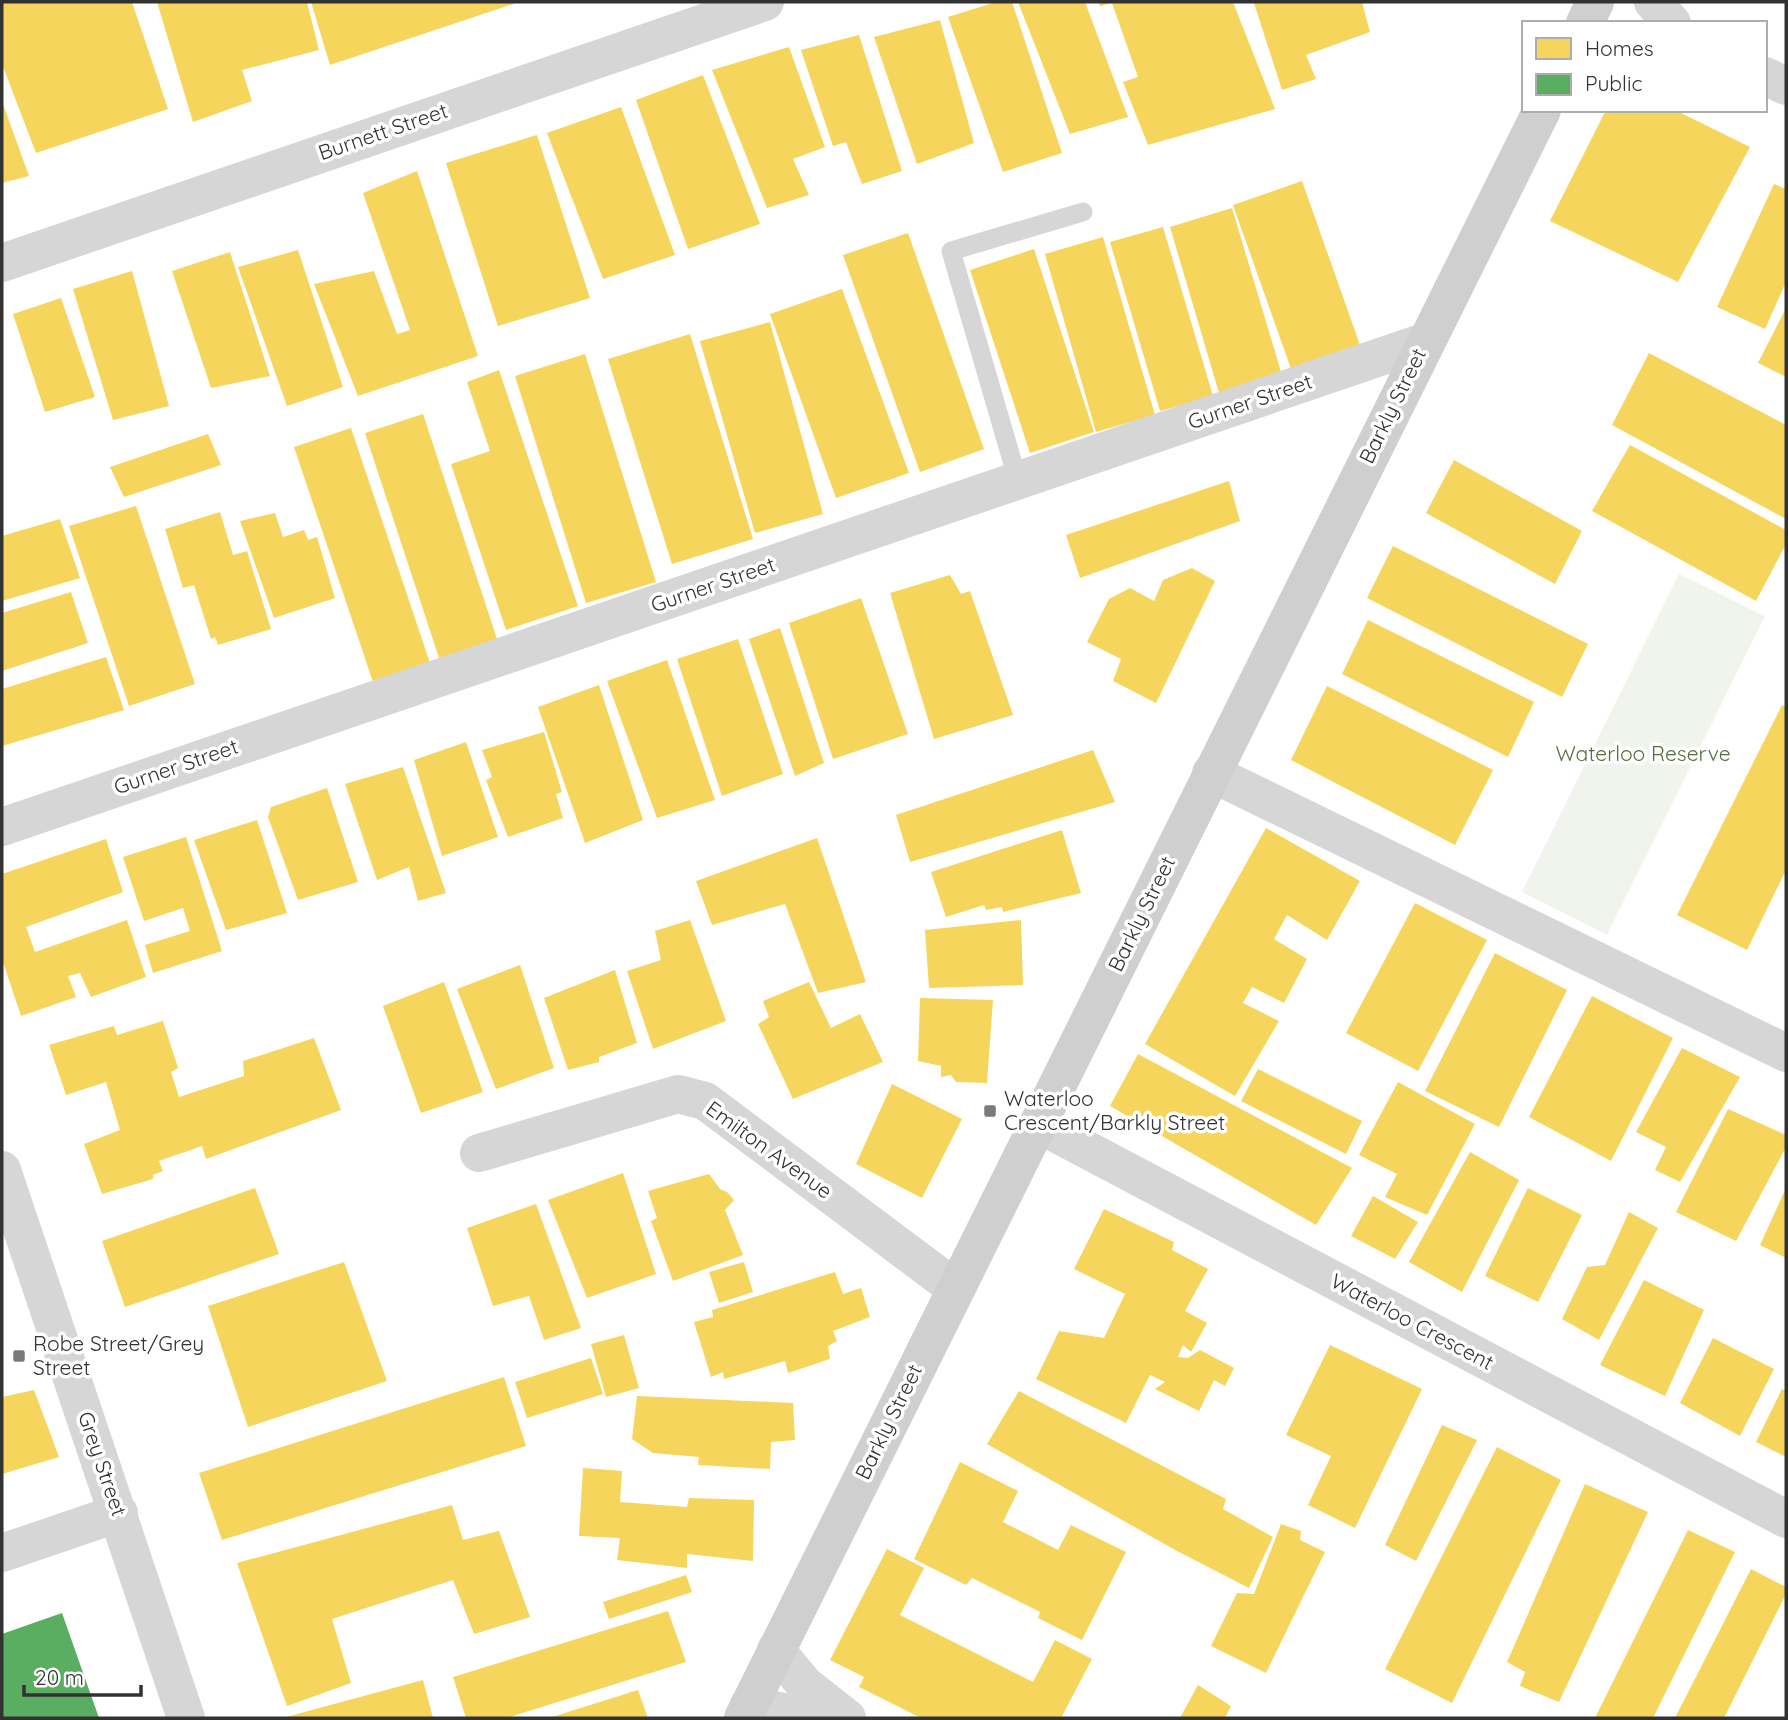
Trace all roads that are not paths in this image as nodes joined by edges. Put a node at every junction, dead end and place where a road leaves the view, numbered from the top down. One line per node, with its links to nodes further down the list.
1 (765, 2): 10 (street, Burnett Street)
2 (1595, 2): 4 (main road)
3 (1653, 2): 5 (street)
4 (1586, 21)
5 (1670, 21)
6 (1767, 77): 7 (street)
7 (1786, 86)
8 (1541, 112): 11 (main road, Barkly Street)
9 (1083, 212): 12 (lane)
10 (2, 263)
11 (1424, 342): 12 (street, Gurner Street); 13 (main road, Barkly Street)
12 (1018, 481): 14 (street, Gurner Street)
13 (1211, 773): 15 (street); 16 (main road, Barkly Street)
14 (2, 827)
15 (1786, 1053)
16 (1038, 1124): 19 (main road, Barkly Street); 21 (street, Waterloo Crescent)
17 (479, 1153): 19 (street, Emilton Avenue)
18 (2, 1170): 20 (street, Grey Street)
19 (955, 1288): 23 (main road, Barkly Street)
20 (119, 1513): 22 (street); 25 (street, Grey Street)
21 (1786, 1519)
22 (2, 1553)
23 (776, 1650): 24 (main road, Barkly Street); 27 (street)
24 (746, 1712): 26 (street)
25 (186, 1718)
26 (814, 1718)
27 (847, 1718)

